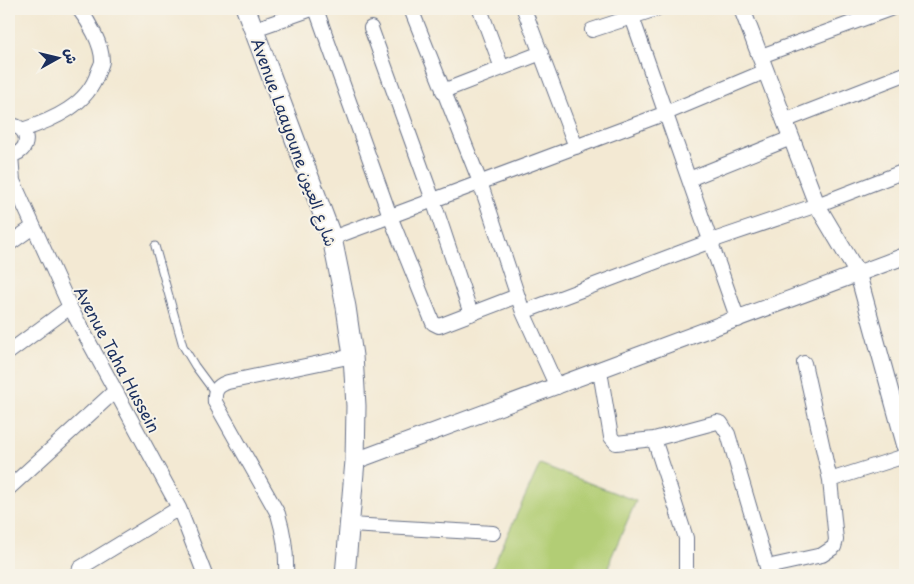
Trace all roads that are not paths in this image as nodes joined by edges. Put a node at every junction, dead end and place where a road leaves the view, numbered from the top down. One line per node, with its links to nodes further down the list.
1 (79, 9): 22 (street)
2 (246, 9): 12 (main road, Avenue Laayoune شارع العيون)
3 (314, 9): 12 (street); 31 (street)
4 (411, 9): 18 (street)
5 (480, 9): 16 (street)
6 (524, 9): 14 (street)
7 (656, 9): 10 (street)
8 (742, 9): 15 (street)
9 (885, 10): 15 (street)
10 (632, 17): 13 (street); 19 (street)
11 (371, 28): 29 (street)
12 (254, 29): 33 (main road, Avenue Laayoune شارع العيون)
13 (592, 30)
14 (541, 53): 16 (street); 24 (street)
15 (764, 63): 19 (street); 20 (street)
16 (502, 68): 18 (street)
17 (905, 74): 20 (street)
18 (443, 90): 28 (street)
19 (666, 113): 24 (street); 27 (street)
20 (784, 121): 23 (street)
21 (9, 125): 22 (street)
22 (22, 130): 25 (street)
23 (791, 138): 27 (street); 30 (street)
24 (576, 146): 28 (street)
25 (10, 155): 32 (street, Avenue Taha Hussein)
26 (905, 171): 30 (street)
27 (689, 179): 34 (street)
28 (480, 182): 29 (street); 39 (street)
29 (433, 200): 31 (street); 42 (street)
30 (817, 205): 34 (street); 38 (street)
31 (390, 216): 33 (street); 42 (street)
32 (33, 227): 35 (street); 40 (street, Avenue Taha Hussein)
33 (332, 238): 45 (main road, Avenue Laayoune شارع العيون)
34 (712, 241): 41 (street); 43 (street)
35 (9, 244)
36 (155, 246): 50 (lane)
37 (905, 256): 38 (street)
38 (858, 274): 43 (street); 52 (street)
39 (517, 296): 41 (street); 42 (street)
40 (70, 308): 44 (street); 49 (street, Avenue Taha Hussein)
41 (523, 312): 48 (street)
42 (471, 314)
43 (738, 320): 47 (street)
44 (9, 352)
45 (353, 356): 50 (street); 54 (main road, Avenue Laayoune شارع العيون)
46 (804, 363): 55 (street)
47 (600, 371): 48 (street); 51 (street)
48 (557, 387): 54 (street)
49 (115, 391): 56 (street); 57 (street, Avenue Taha Hussein)
50 (215, 393): 63 (street)
51 (654, 440): 60 (street); 65 (street)
52 (905, 445)
53 (905, 456): 55 (street)
54 (355, 461): 58 (main road, Avenue Laayoune شارع العيون)
55 (830, 480): 60 (street)
56 (9, 488)
57 (179, 508): 61 (street); 62 (street, Avenue Taha Hussein)
58 (350, 525): 59 (street); 64 (main road, Avenue Laayoune شارع العيون)
59 (494, 533)
60 (767, 571)
61 (81, 575)
62 (205, 575)
63 (286, 575)
64 (345, 575)
65 (686, 575)

